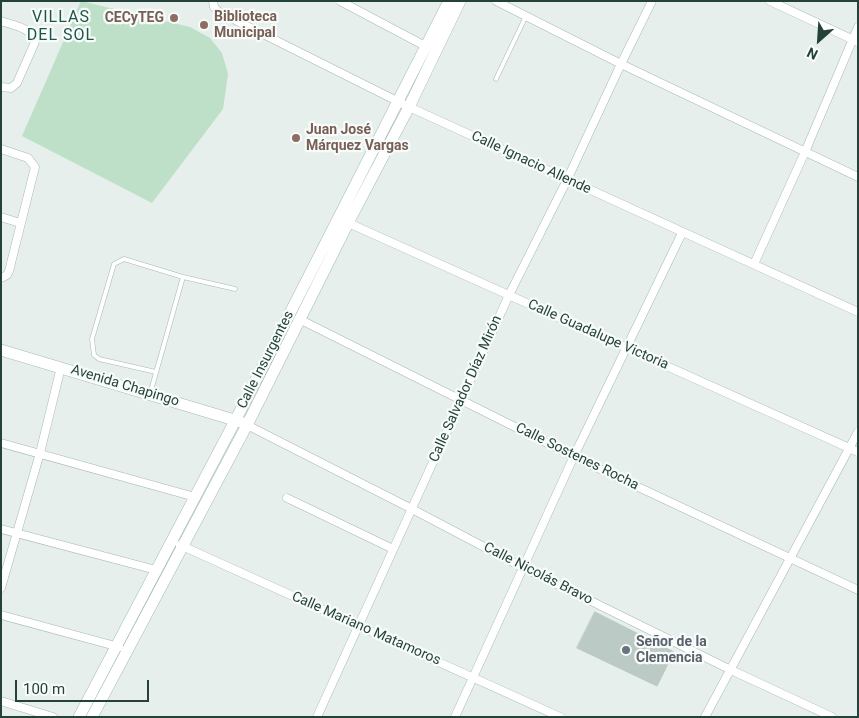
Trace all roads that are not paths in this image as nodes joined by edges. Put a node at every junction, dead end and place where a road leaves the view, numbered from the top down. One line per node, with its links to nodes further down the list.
1 (213, 1): 16 (street, Calle Ignacio Allende)
2 (340, 1): 12 (street)
3 (449, 1): 12 (main road, Calle Insurgentes)
4 (460, 1): 16 (main road, Calle Insurgentes)
5 (496, 1): 8 (street)
6 (652, 1): 13 (street, Calle Salvador Díaz Mirón)
7 (770, 1): 11 (street)
8 (526, 16): 13 (street); 14 (lane)
9 (1, 21): 15 (street)
10 (858, 27): 11 (street)
11 (855, 40): 18 (street)
12 (427, 47): 16 (main road, Calle Insurgentes)
13 (621, 64): 18 (street); 20 (street, Calle Salvador Díaz Mirón)
14 (496, 79)
15 (2, 88)
16 (403, 104): 20 (street, Calle Ignacio Allende); 22 (main road, Calle Insurgentes)
17 (1, 149): 23 (street)
18 (805, 152): 19 (street); 25 (street)
19 (858, 177)
20 (567, 180): 24 (street, Calle Ignacio Allende); 29 (street, Calle Salvador Díaz Mirón)
21 (1, 217): 23 (street)
22 (343, 220): 29 (street, Calle Guadalupe Victoria); 31 (main road, Calle Insurgentes); 38 (main road, Calle Insurgentes)
23 (20, 223): 27 (street)
24 (682, 233): 25 (street, Calle Ignacio Allende); 32 (street)
25 (754, 264): 30 (street, Calle Ignacio Allende)
26 (184, 277): 28 (lane); 35 (lane); 35 (lane)
27 (1, 278)
28 (235, 289)
29 (509, 295): 32 (street, Calle Guadalupe Victoria); 37 (street, Calle Salvador Díaz Mirón)
30 (858, 312)
31 (299, 319): 37 (street, Calle Sostenes Rocha); 39 (main road, Calle Insurgentes)
32 (626, 348): 42 (street, Calle Guadalupe Victoria); 44 (street)
33 (1, 350): 34 (main road, Avenida Chapingo)
34 (61, 367): 36 (main road, Avenida Chapingo); 43 (street)
35 (156, 372): 36 (lane)
36 (150, 394): 38 (main road, Avenida Chapingo)
37 (460, 400): 44 (street, Calle Sostenes Rocha); 47 (street, Calle Salvador Díaz Mirón)
38 (236, 420): 39 (main road, Avenida Chapingo); 45 (main road, Calle Insurgentes)
39 (247, 425): 47 (street, Calle Nicolás Bravo); 51 (main road, Calle Insurgentes)
40 (858, 432): 42 (street)
41 (1, 443): 43 (street)
42 (854, 450): 53 (street)
43 (40, 453): 45 (street); 49 (street)
44 (574, 456): 53 (street, Calle Sostenes Rocha); 54 (street)
45 (195, 497): 50 (main road, Calle Insurgentes)
46 (287, 498): 52 (street)
47 (412, 509): 52 (street, Calle Salvador Díaz Mirón); 54 (street, Calle Nicolás Bravo)
48 (1, 529): 49 (street)
49 (16, 533): 55 (street); 56 (street)
50 (172, 540): 51 (street, Calle Mariano Matamoros); 55 (main road, Calle Insurgentes)
51 (183, 546): 59 (street, Calle Mariano Matamoros); 60 (main road, Calle Insurgentes)
52 (394, 549): 59 (street, Calle Salvador Díaz Mirón)
53 (789, 558): 57 (street, Calle Sostenes Rocha); 61 (street)
54 (524, 568): 61 (street, Calle Nicolás Bravo); 62 (street)
55 (156, 570): 60 (main road, Calle Insurgentes)
56 (1, 588)
57 (858, 590)
58 (1, 615): 60 (street)
59 (359, 627): 62 (street, Calle Mariano Matamoros); 67 (street, Calle Salvador Díaz Mirón)
60 (122, 649): 65 (main road, Calle Insurgentes); 66 (main road, Calle Insurgentes)
61 (730, 670): 70 (street); 71 (street, Calle Nicolás Bravo)
62 (473, 678): 68 (street); 69 (street, Calle Mariano Matamoros)
63 (1, 701): 64 (street)
64 (53, 717)
65 (79, 717)
66 (92, 717)
67 (317, 717)
68 (455, 717)
69 (560, 717)
70 (705, 717)
71 (832, 717)

